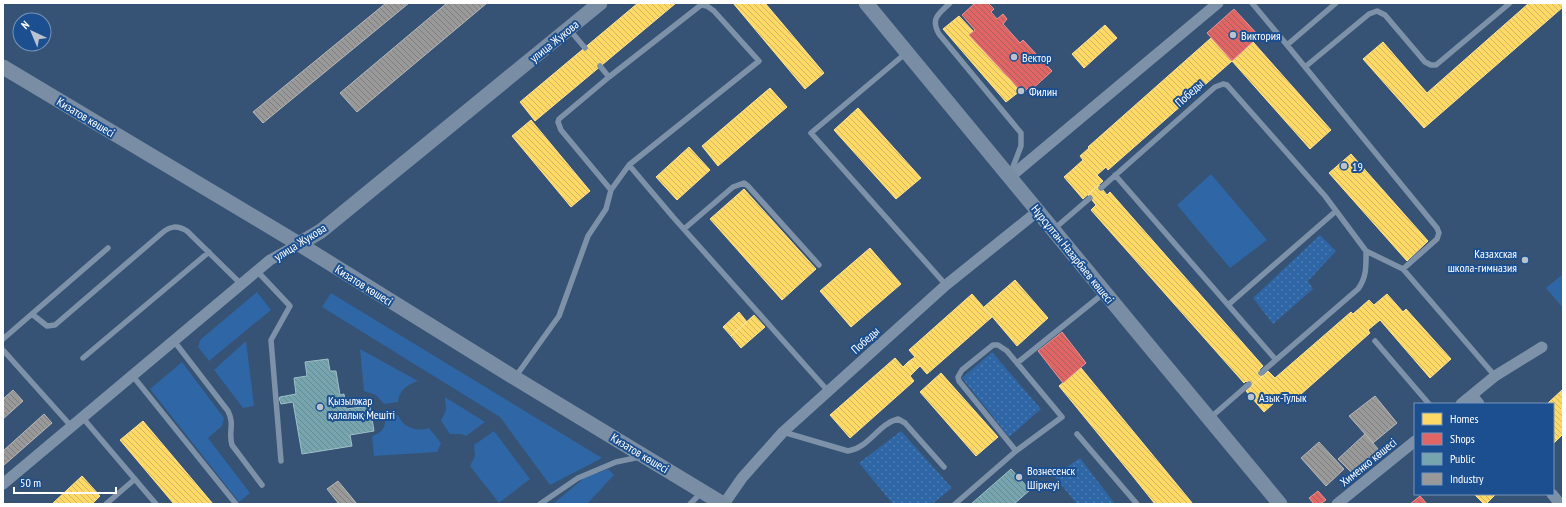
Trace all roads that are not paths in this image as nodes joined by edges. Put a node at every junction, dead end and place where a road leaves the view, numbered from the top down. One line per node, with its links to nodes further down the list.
1 (600, 3): 8 (main road, улица Жукова)
2 (866, 3): 11 (main road, Нұрсұлтан Назарбаев көшесі)
3 (950, 3): 18 (lane)
4 (1218, 3): 18 (street)
5 (1252, 3): 9 (lane)
6 (1336, 3): 9 (lane)
7 (1510, 3): 14 (lane)
8 (569, 29): 10 (lane); 26 (main road, улица Жукова)
9 (1287, 45): 14 (lane)
10 (585, 48)
11 (906, 52): 18 (main road, Нұрсұлтан Назарбаев көшесі); 34 (lane)
12 (600, 66): 15 (lane)
13 (3, 67): 26 (main road, Кизатов көшесі)
14 (1305, 67): 31 (lane)
15 (609, 77): 16 (lane); 20 (lane)
16 (629, 166): 20 (lane); 24 (lane)
17 (1115, 175): 19 (lane, Победы); 23 (lane, Победы); 36 (lane)
18 (1010, 177): 22 (main road, Нұрсұлтан Назарбаев көшесі)
19 (1101, 188)
20 (611, 190): 49 (lane)
21 (1090, 198): 25 (lane)
22 (1038, 210): 25 (main road, Нұрсұлтан Назарбаев көшесі); 34 (street, Победы)
23 (1336, 211): 28 (lane); 36 (lane)
24 (684, 229): 30 (lane); 51 (lane)
25 (1054, 229): 35 (main road, Нұрсұлтан Назарбаев көшесі)
26 (299, 244): 32 (street, улица Жукова); 49 (main road, Кизатов көшесі)
27 (108, 248): 37 (lane)
28 (1366, 251): 31 (lane); 44 (lane)
29 (209, 252): 33 (lane); 37 (lane); 43 (lane)
30 (819, 265)
31 (1404, 269): 48 (lane)
32 (257, 271): 33 (street, улица Жукова); 64 (lane)
33 (241, 284): 39 (street, улица Жукова)
34 (946, 285): 51 (street, Победы)
35 (1104, 293): 45 (lane); 57 (main road, Нұрсұлтан Назарбаев көшесі)
36 (1228, 305): 44 (lane)
37 (32, 314): 38 (lane)
38 (3, 339)
39 (174, 341): 47 (street, улица Жукова); 68 (lane)
40 (1375, 341): 53 (lane)
41 (1542, 347): 48 (street)
42 (3, 350): 58 (lane)
43 (83, 358)
44 (1276, 360): 46 (lane)
45 (1017, 363): 62 (lane); 62 (lane)
46 (1261, 373)
47 (132, 375): 56 (street, улица Жукова); 73 (lane)
48 (1495, 376): 52 (street)
49 (514, 378): 63 (main road, Кизатов көшесі)
50 (1249, 384): 57 (lane)
51 (828, 391): 59 (street, Победы)
52 (1472, 395): 54 (street); 55 (street)
53 (1428, 403)
54 (1462, 403)
55 (1478, 403)
56 (82, 417): 58 (street, улица Жукова); 66 (lane)
57 (1209, 418): 79 (main road, Нұрсұлтан Назарбаев көшесі)
58 (71, 426): 67 (street, улица Жукова)
59 (783, 432): 65 (lane); 76 (street, Победы)
60 (1077, 434): 78 (lane)
61 (1414, 442): 80 (street, Хименко көшесі)
62 (1016, 451): 77 (lane)
63 (644, 456): 69 (main road, Кизатов көшесі); 74 (lane)
64 (281, 461)
65 (944, 467)
66 (135, 479): 71 (lane); 72 (lane)
67 (3, 484)
68 (262, 485)
69 (703, 491): 75 (lane); 76 (main road, Кизатов көшесі)
70 (1553, 495): 81 (street)
71 (106, 504)
72 (156, 504)
73 (236, 504)
74 (540, 504)
75 (690, 504)
76 (724, 504)
77 (954, 504)
78 (1137, 504)
79 (1280, 504)
80 (1337, 504)
81 (1560, 504)

